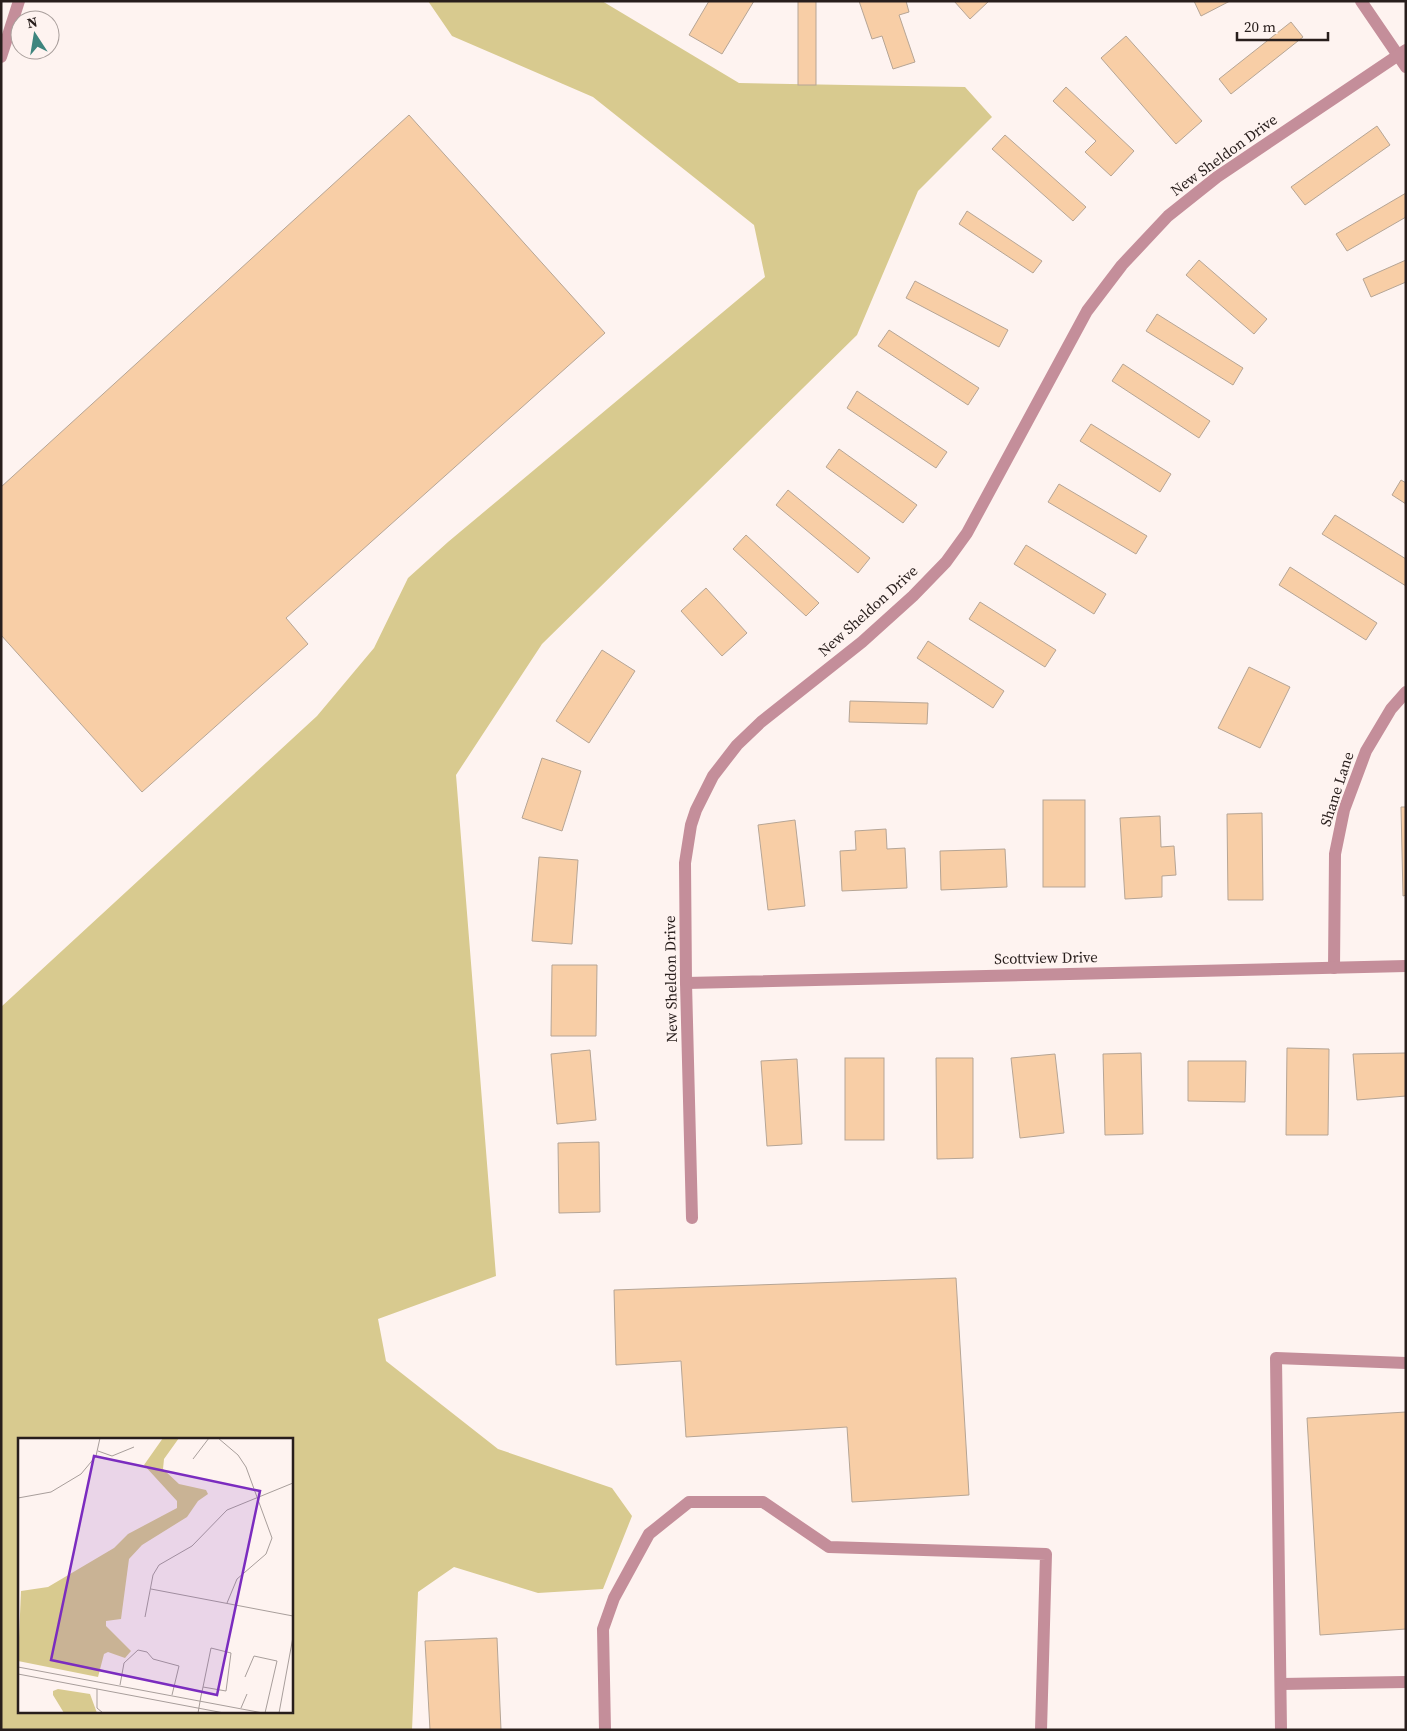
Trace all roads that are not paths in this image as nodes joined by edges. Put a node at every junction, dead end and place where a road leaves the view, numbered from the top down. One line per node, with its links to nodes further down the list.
1 (19, 1): 4 (street)
2 (1361, 1): 3 (street)
3 (1402, 53): 5 (street); 9 (street, New Sheldon Drive)
4 (1, 57)
5 (1406, 67)
6 (1406, 692): 8 (street, Shane Lane)
7 (1406, 966): 8 (street, Scottview Drive)
8 (1334, 968): 9 (street, Scottview Drive)
9 (686, 983): 10 (street, New Sheldon Drive)
10 (692, 1218)
11 (1406, 1363): 13 (street)
12 (1406, 1682): 13 (street)
13 (1280, 1684): 16 (street)
14 (605, 1730): 15 (street)
15 (1041, 1730)
16 (1282, 1730)

